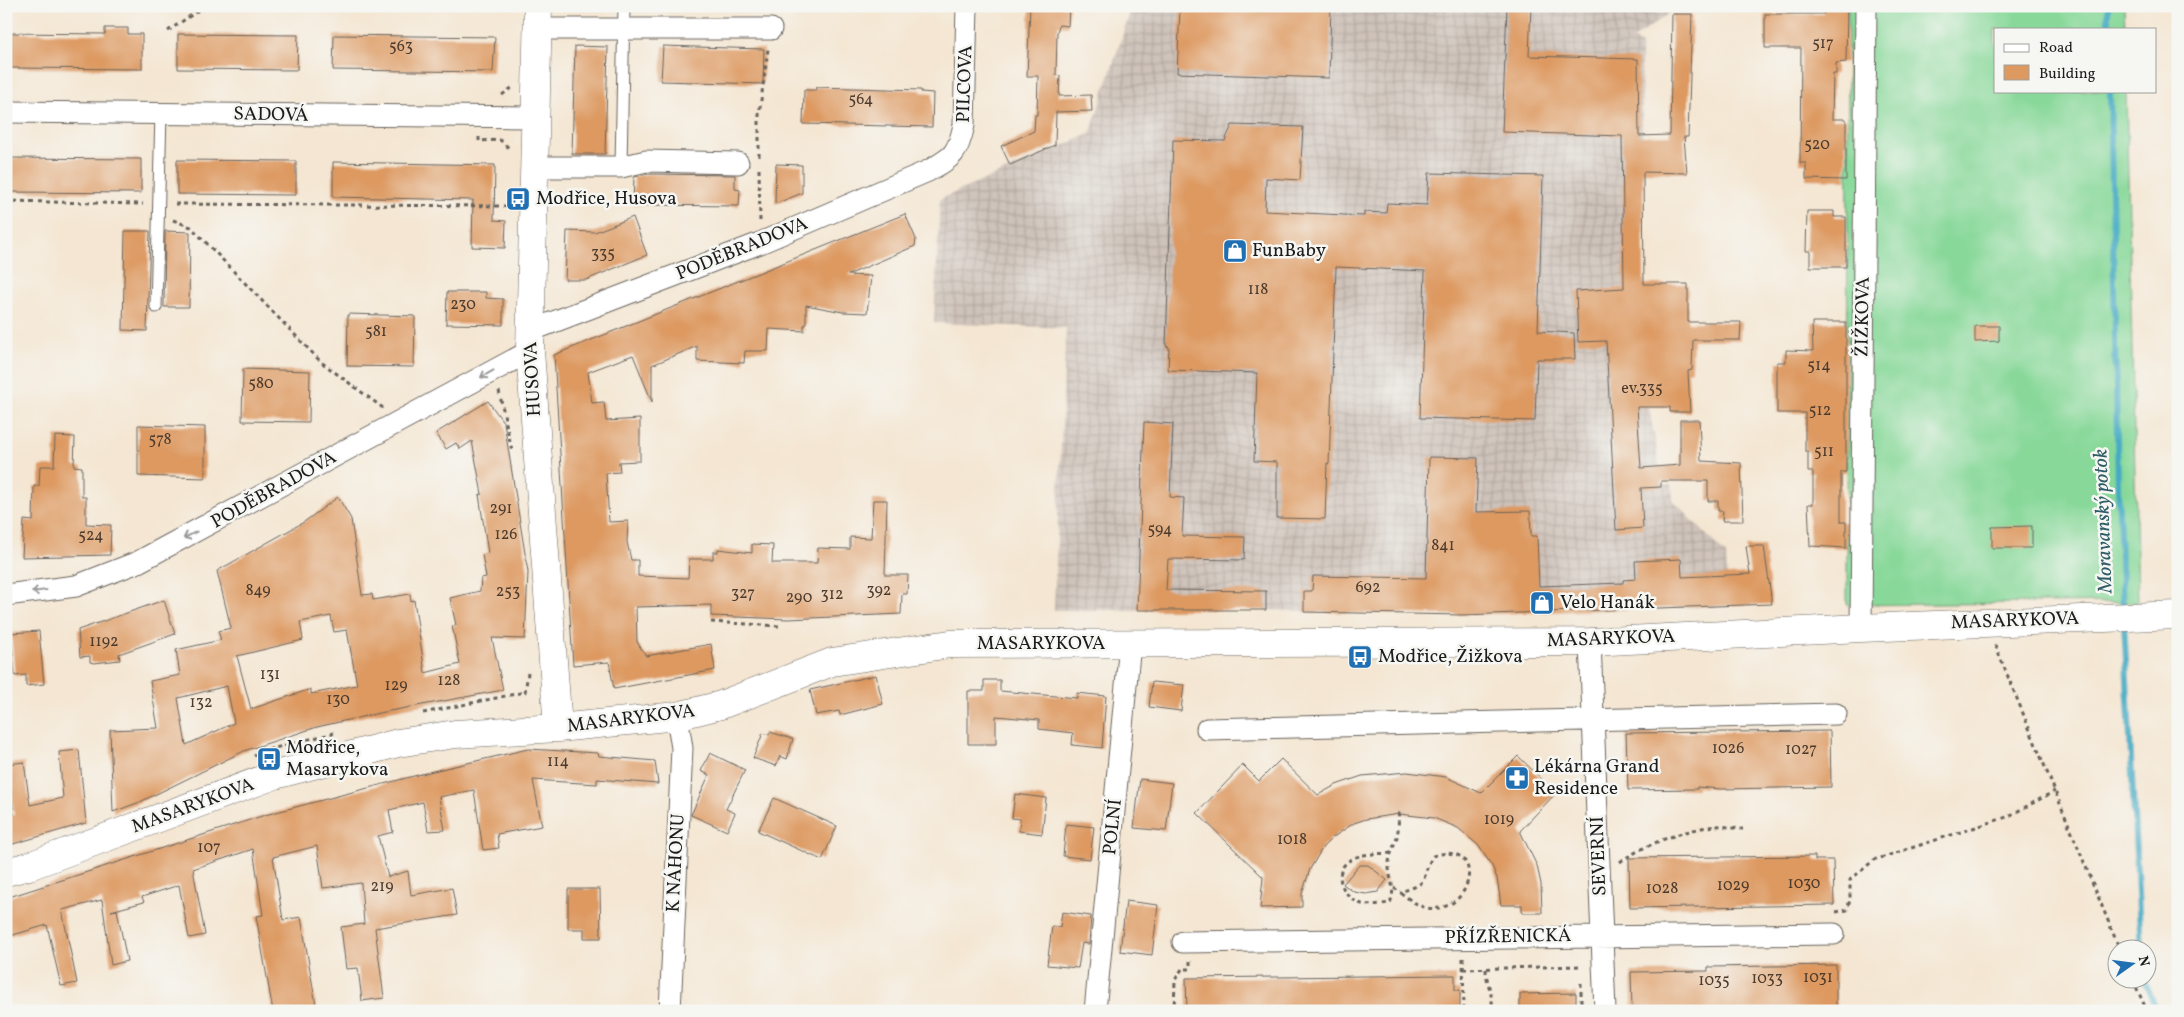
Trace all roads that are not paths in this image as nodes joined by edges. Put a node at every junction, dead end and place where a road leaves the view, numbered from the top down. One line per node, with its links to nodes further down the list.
1 (624, 6): 5 (lane)
2 (967, 6): 10 (street, PILCOVA)
3 (1866, 6): 18 (street, ŽIŽKOVA)
4 (537, 18): 5 (street, HUSOVA); 9 (street, HUSOVA)
5 (622, 29): 6 (street, HUSOVA); 13 (lane)
6 (771, 29)
7 (6, 112): 8 (street, SADOVÁ)
8 (162, 113): 9 (street, SADOVÁ); 14 (lane)
9 (535, 117): 11 (street, HUSOVA)
10 (950, 159): 15 (street, PODĚBRADOVA)
11 (524, 162): 13 (street); 15 (street, HUSOVA)
12 (738, 163): 13 (street)
13 (621, 167)
14 (156, 307)
15 (530, 341): 16 (street, PODĚBRADOVA, one-way to 16); 24 (street, HUSOVA)
16 (6, 595)
17 (2178, 615): 18 (street, MASARYKOVA)
18 (1861, 628): 19 (street, MASARYKOVA)
19 (1590, 642): 20 (street, MASARYKOVA); 23 (street, SEVERNÍ)
20 (1130, 643): 22 (street, MASARYKOVA); 31 (street, POLNÍ)
21 (1836, 714): 23 (street)
22 (677, 716): 24 (street, MASARYKOVA); 30 (street, K NÁHONU)
23 (1594, 720): 25 (street); 28 (street, SEVERNÍ)
24 (558, 728): 26 (street, MASARYKOVA)
25 (1207, 729)
26 (6, 872)
27 (1832, 925): 28 (street, PŘÍZŘENICKÁ)
28 (1602, 936): 29 (street, PŘÍZŘENICKÁ); 32 (street, SEVERNÍ)
29 (1186, 942)
30 (670, 1011)
31 (1095, 1011)
32 (1605, 1011)

